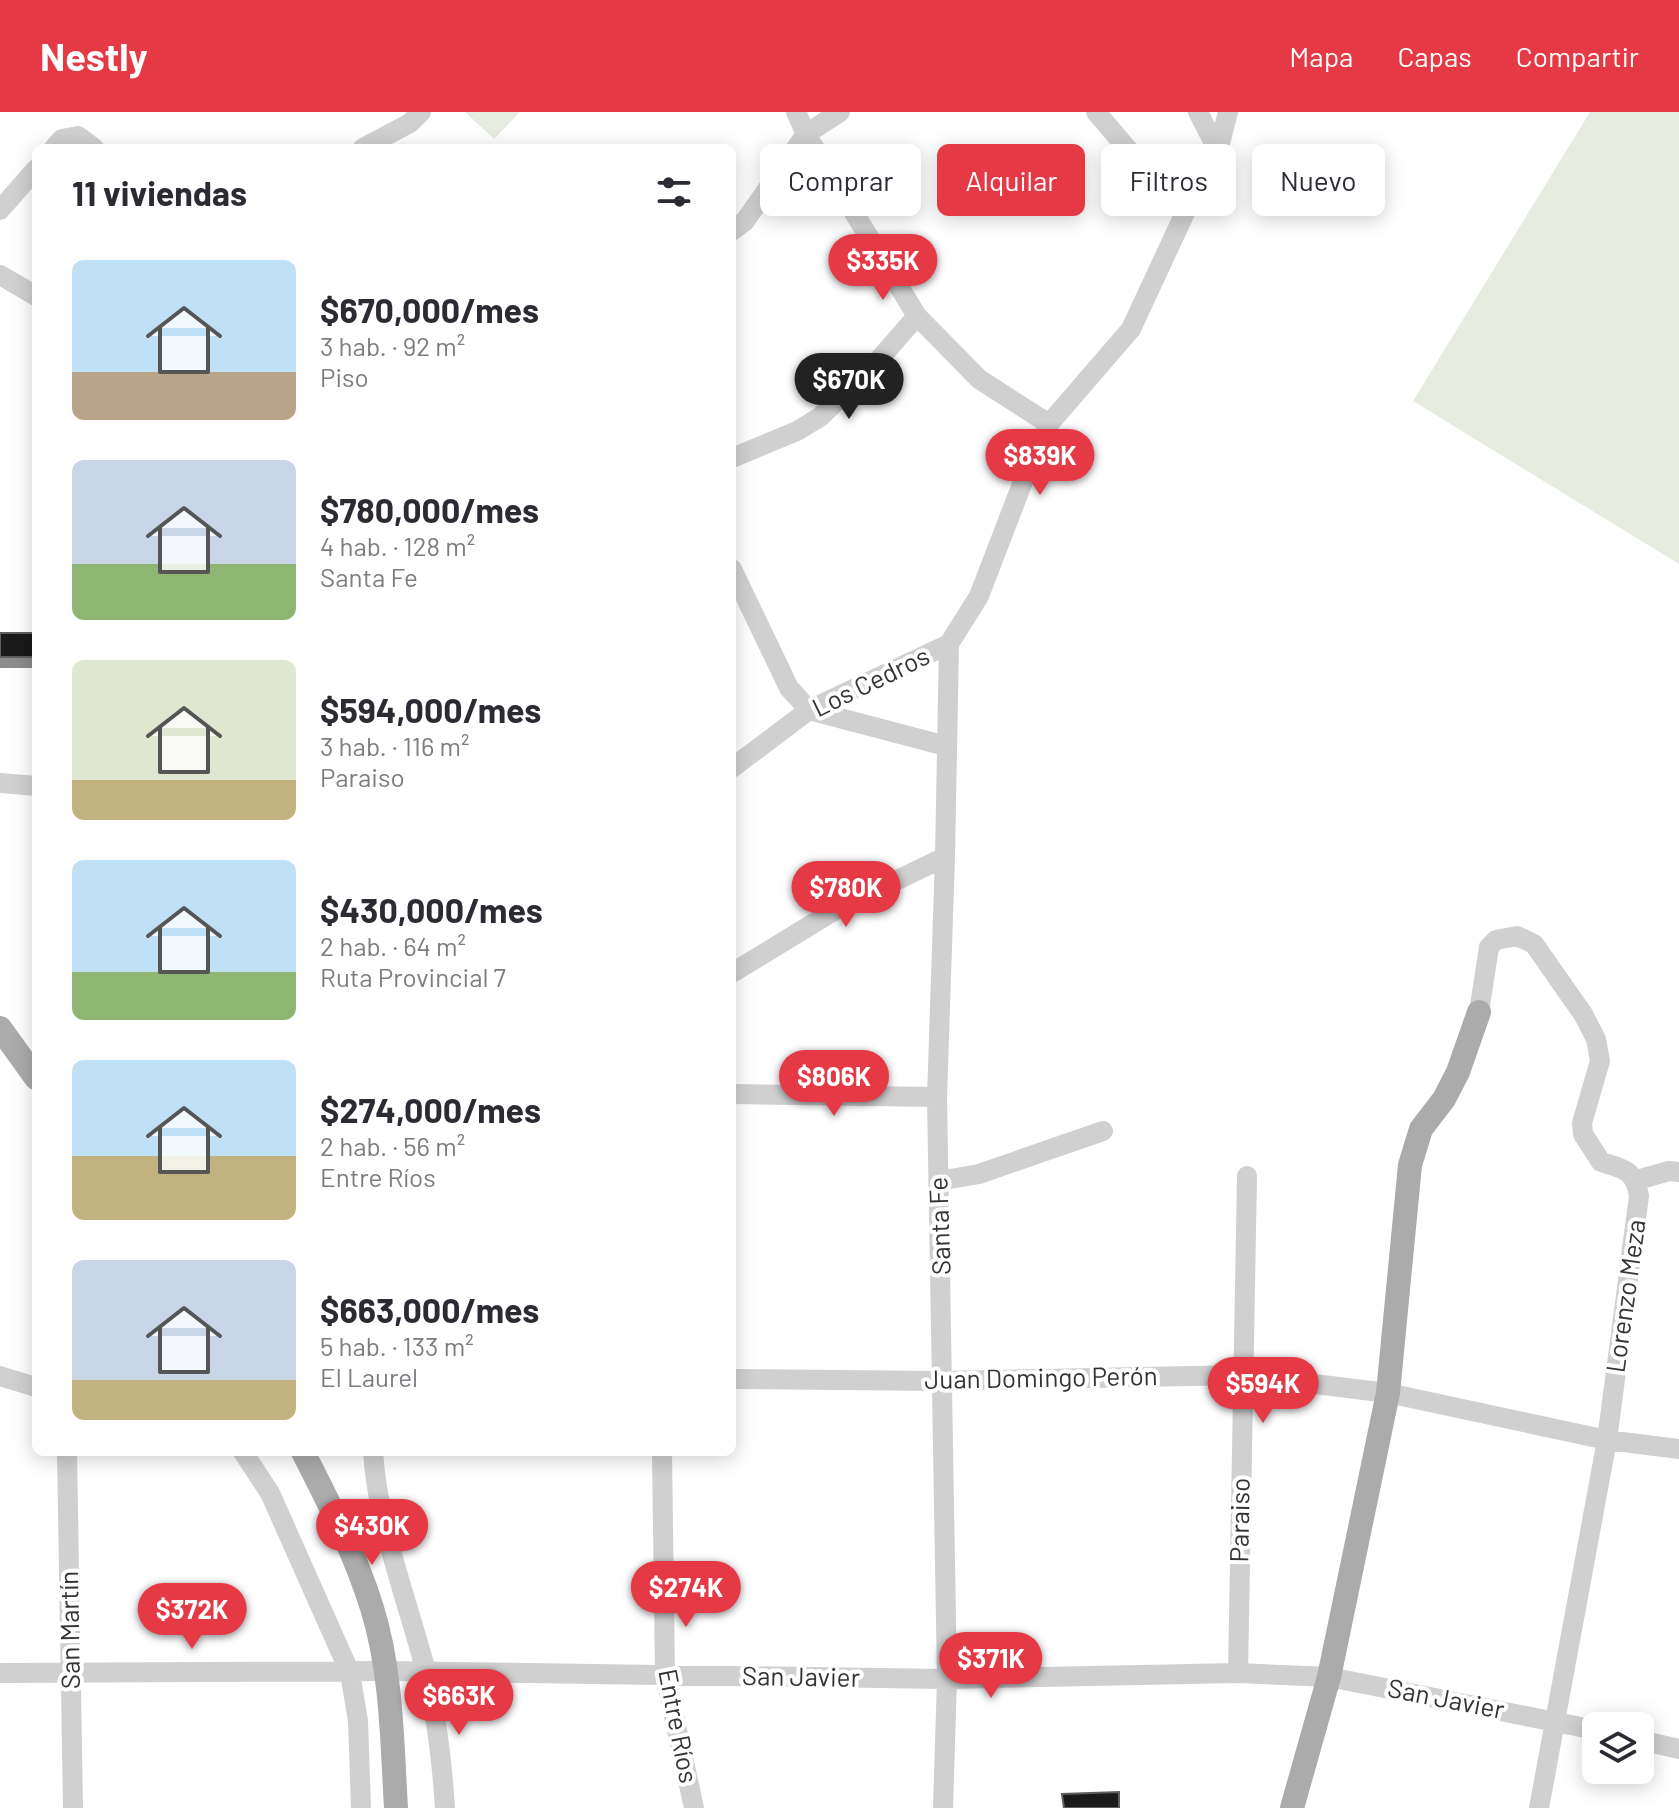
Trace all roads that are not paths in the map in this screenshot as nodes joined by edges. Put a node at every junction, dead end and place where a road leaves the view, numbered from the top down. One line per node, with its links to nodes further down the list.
1 (421, 112): 10 (street)
2 (796, 112): 7 (street)
3 (840, 112): 7 (street)
4 (1096, 112): 11 (street)
5 (1198, 112): 12 (street)
6 (1228, 112): 13 (street, Los Cedros)
7 (806, 134): 17 (street); 20 (street)
8 (58, 144): 9 (street)
9 (89, 144)
10 (371, 144)
11 (1123, 144)
12 (1214, 144)
13 (1220, 144)
14 (32, 174): 15 (street)
15 (0, 210)
16 (1184, 216): 21 (street, Los Cedros)
17 (736, 228)
18 (0, 275): 19 (street)
19 (32, 294)
20 (917, 316): 21 (street); 22 (street)
21 (1049, 424): 24 (street, Los Cedros)
22 (736, 456)
23 (736, 577): 25 (street)
24 (949, 644): 25 (street, Los Cedros); 26 (street, Santa Fe)
25 (809, 710): 26 (street); 27 (street, Los Cedros)
26 (946, 746): 30 (street, Santa Fe)
27 (736, 765)
28 (0, 783): 29 (street)
29 (32, 786)
30 (945, 857): 31 (street); 36 (street, Santa Fe)
31 (736, 971)
32 (1479, 1012): 40 (street, Lorenzo Meza); 47 (main road)
33 (0, 1028): 34 (main road)
34 (32, 1072)
35 (736, 1094): 36 (street)
36 (937, 1097): 41 (street, Santa Fe)
37 (1103, 1131): 41 (street)
38 (1679, 1172): 40 (street)
39 (1247, 1176): 42 (street, Paraiso)
40 (1637, 1180): 48 (street, Lorenzo Meza)
41 (939, 1181): 45 (street, Santa Fe)
42 (1242, 1375): 45 (street, Juan Domingo Perón); 47 (street, Juan Domingo Perón); 59 (street, Paraiso)
43 (0, 1376): 46 (street)
44 (736, 1379): 45 (street, Juan Domingo Perón)
45 (942, 1381): 63 (street, Santa Fe)
46 (32, 1386)
47 (1388, 1393): 48 (street, Juan Domingo Perón); 62 (main road)
48 (1607, 1440): 49 (street, Juan Domingo Perón); 64 (street, Lorenzo Meza)
49 (1679, 1449)
50 (67, 1456): 60 (street, San Martín)
51 (246, 1456): 58 (street)
52 (305, 1456): 55 (main road)
53 (374, 1456): 56 (street)
54 (662, 1456): 61 (street, Entre Ríos)
55 (385, 1671): 56 (street, San Javier); 58 (street, San Javier); 70 (main road)
56 (426, 1671): 61 (street, San Javier); 71 (street)
57 (0, 1673): 60 (street, San Javier)
58 (350, 1673): 60 (street, San Javier); 69 (street)
59 (1238, 1673): 62 (street, San Javier); 63 (street, San Javier)
60 (71, 1674): 68 (street, San Martín)
61 (665, 1675): 63 (street, San Javier); 72 (street, Entre Ríos)
62 (1329, 1677): 64 (street, San Javier); 74 (main road)
63 (947, 1679): 73 (street, Santa Fe)
64 (1554, 1720): 65 (street, San Javier); 75 (street, Lorenzo Meza)
65 (1582, 1727)
66 (1654, 1743): 67 (street)
67 (1679, 1749)
68 (73, 1808)
69 (361, 1808)
70 (396, 1808)
71 (445, 1808)
72 (694, 1808)
73 (943, 1808)
74 (1292, 1808)
75 (1539, 1808)

